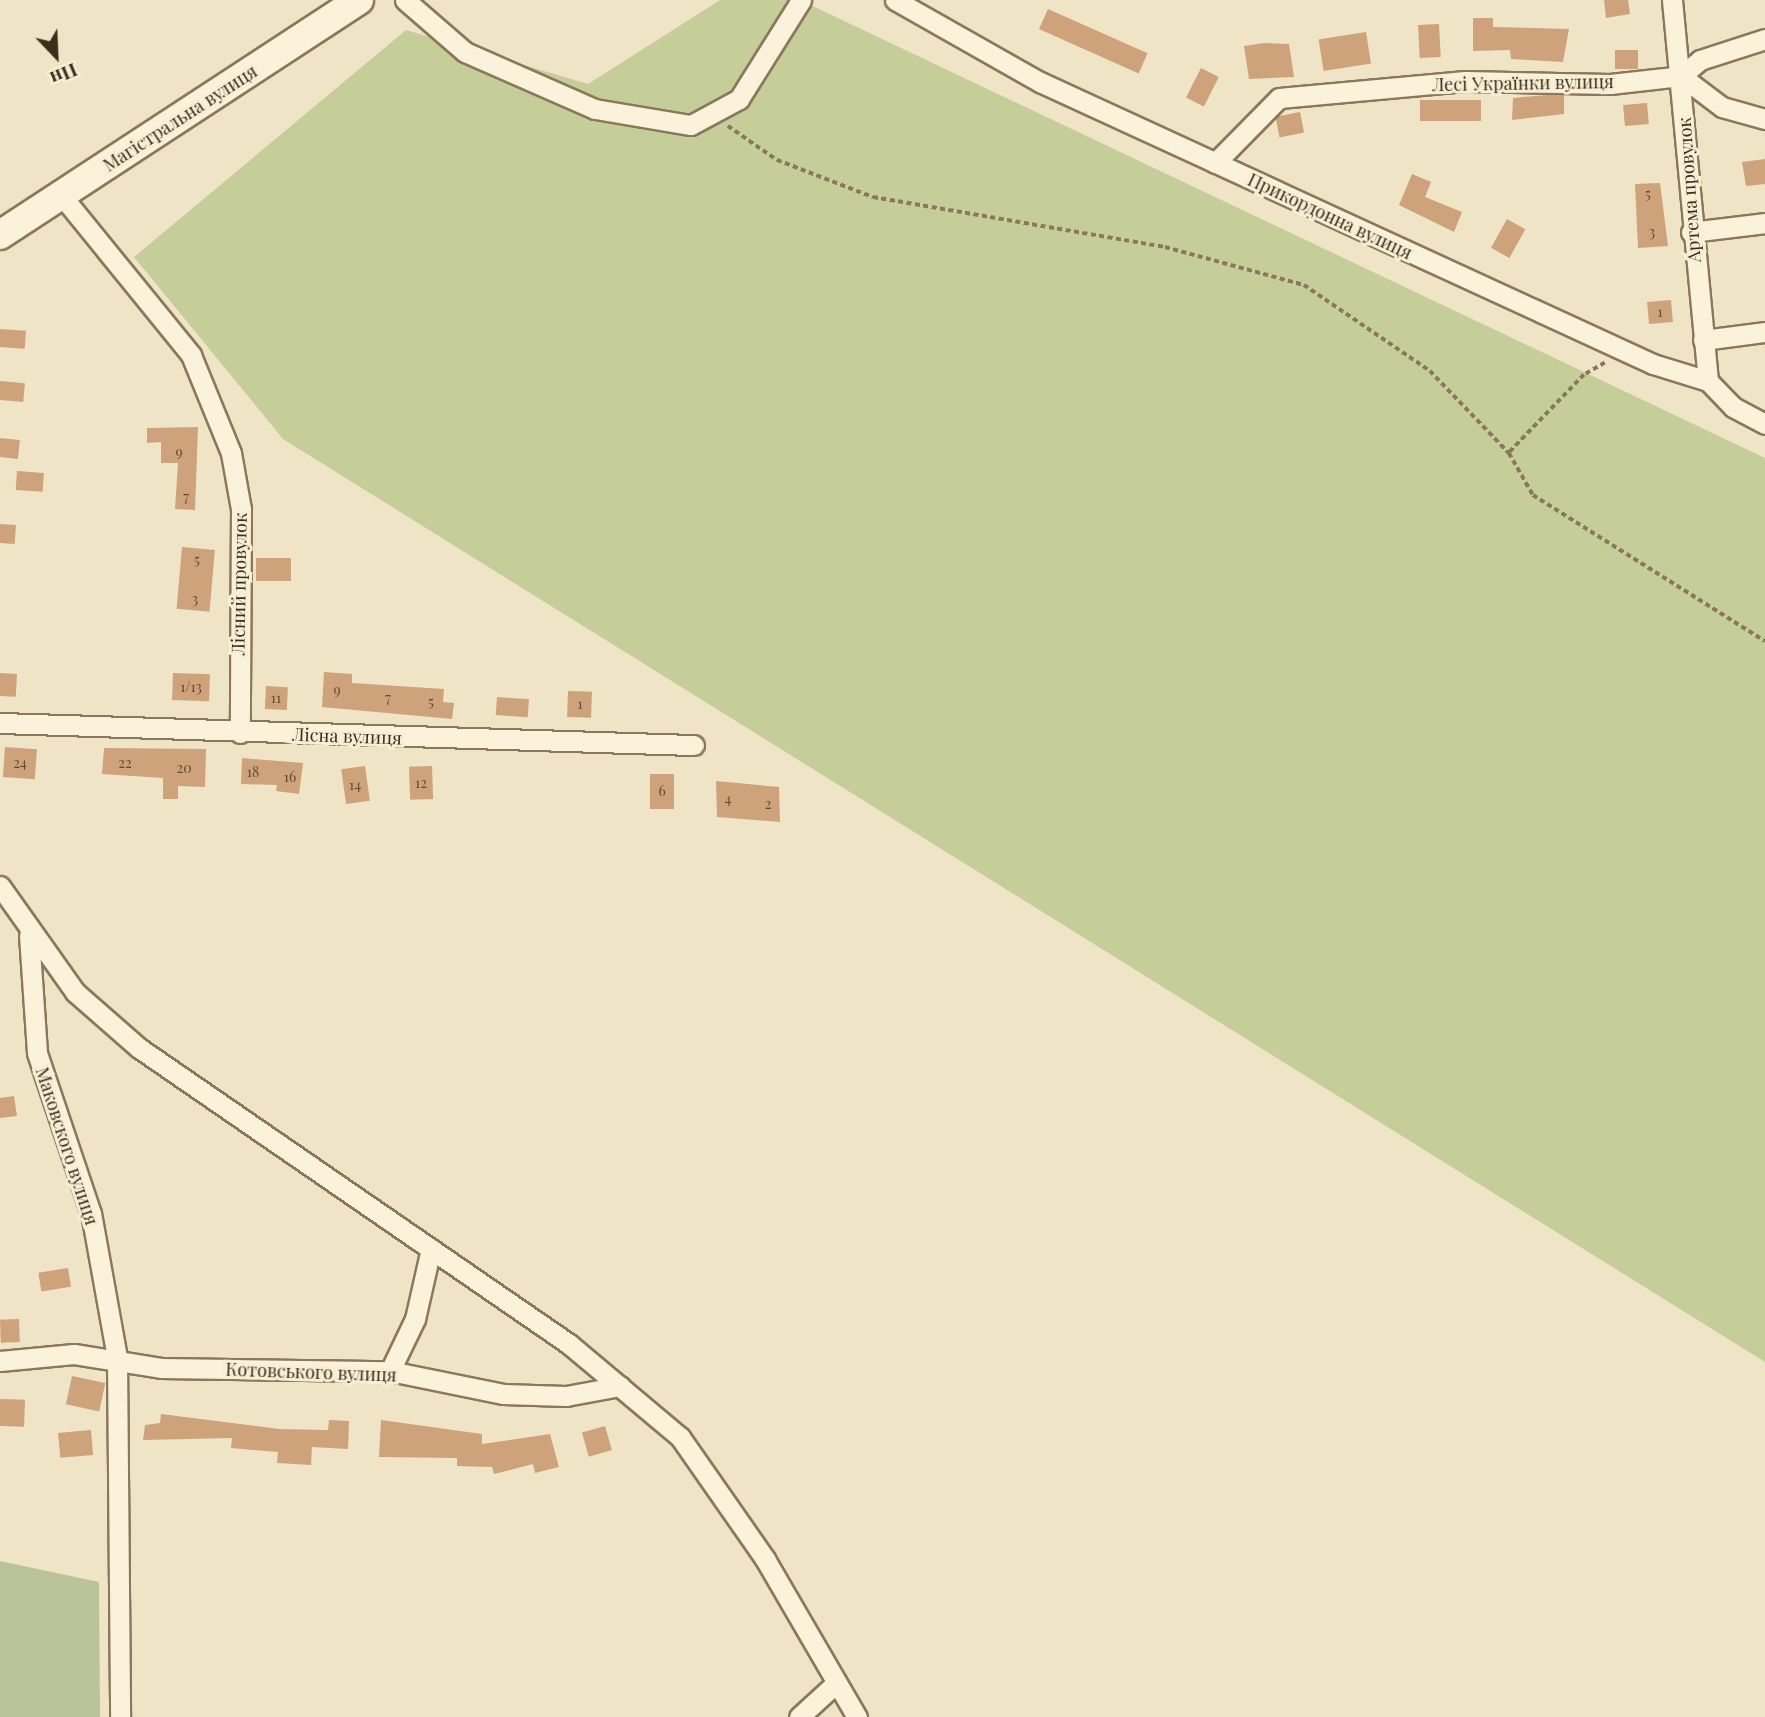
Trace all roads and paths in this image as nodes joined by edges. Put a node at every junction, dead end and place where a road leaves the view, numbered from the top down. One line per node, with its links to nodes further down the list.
1 (359, 0): 11 (main road, Магістральна вулиця)
2 (405, 0): 8 (street)
3 (801, 0): 8 (street)
4 (895, 0): 10 (street, Прикордонна вулиця)
5 (1672, 0): 7 (street, Артема провулок)
6 (1765, 39): 7 (street, Лесі Українки вулиця)
7 (1681, 76): 9 (street); 10 (street, Лесі Українки вулиця); 13 (street, Артема провулок)
8 (711, 114): 20 (path)
9 (1765, 118)
10 (1215, 163): 17 (street, Прикордонна вулиця)
11 (62, 196): 14 (main road, Магістральна вулиця); 23 (street, Лісний провулок)
12 (1765, 223): 13 (street)
13 (1691, 232): 16 (street, Артема провулок)
14 (0, 235)
15 (1765, 332): 16 (street)
16 (1703, 340): 18 (street, Артема провулок)
17 (1625, 352): 18 (street, Прикордонна вулиця); 20 (path)
18 (1708, 381): 19 (street, Прикордонна вулиця)
19 (1765, 424)
20 (1509, 453): 21 (path)
21 (1765, 641)
22 (0, 723): 23 (street, Лісна вулиця)
23 (240, 733): 24 (street, Лісна вулиця)
24 (694, 746)
25 (0, 886): 26 (street)
26 (28, 932): 27 (street); 28 (street, Маковского вулиця)
27 (430, 1253): 30 (street); 31 (street)
28 (117, 1357): 29 (street, Котовського вулиця); 30 (street, Котовського вулиця); 33 (street, Маковского вулиця)
29 (0, 1361)
30 (390, 1371): 31 (street, Котовського вулиця)
31 (620, 1386): 32 (street)
32 (835, 1684): 34 (street); 35 (street)
33 (120, 1717)
34 (799, 1717)
35 (856, 1717)

